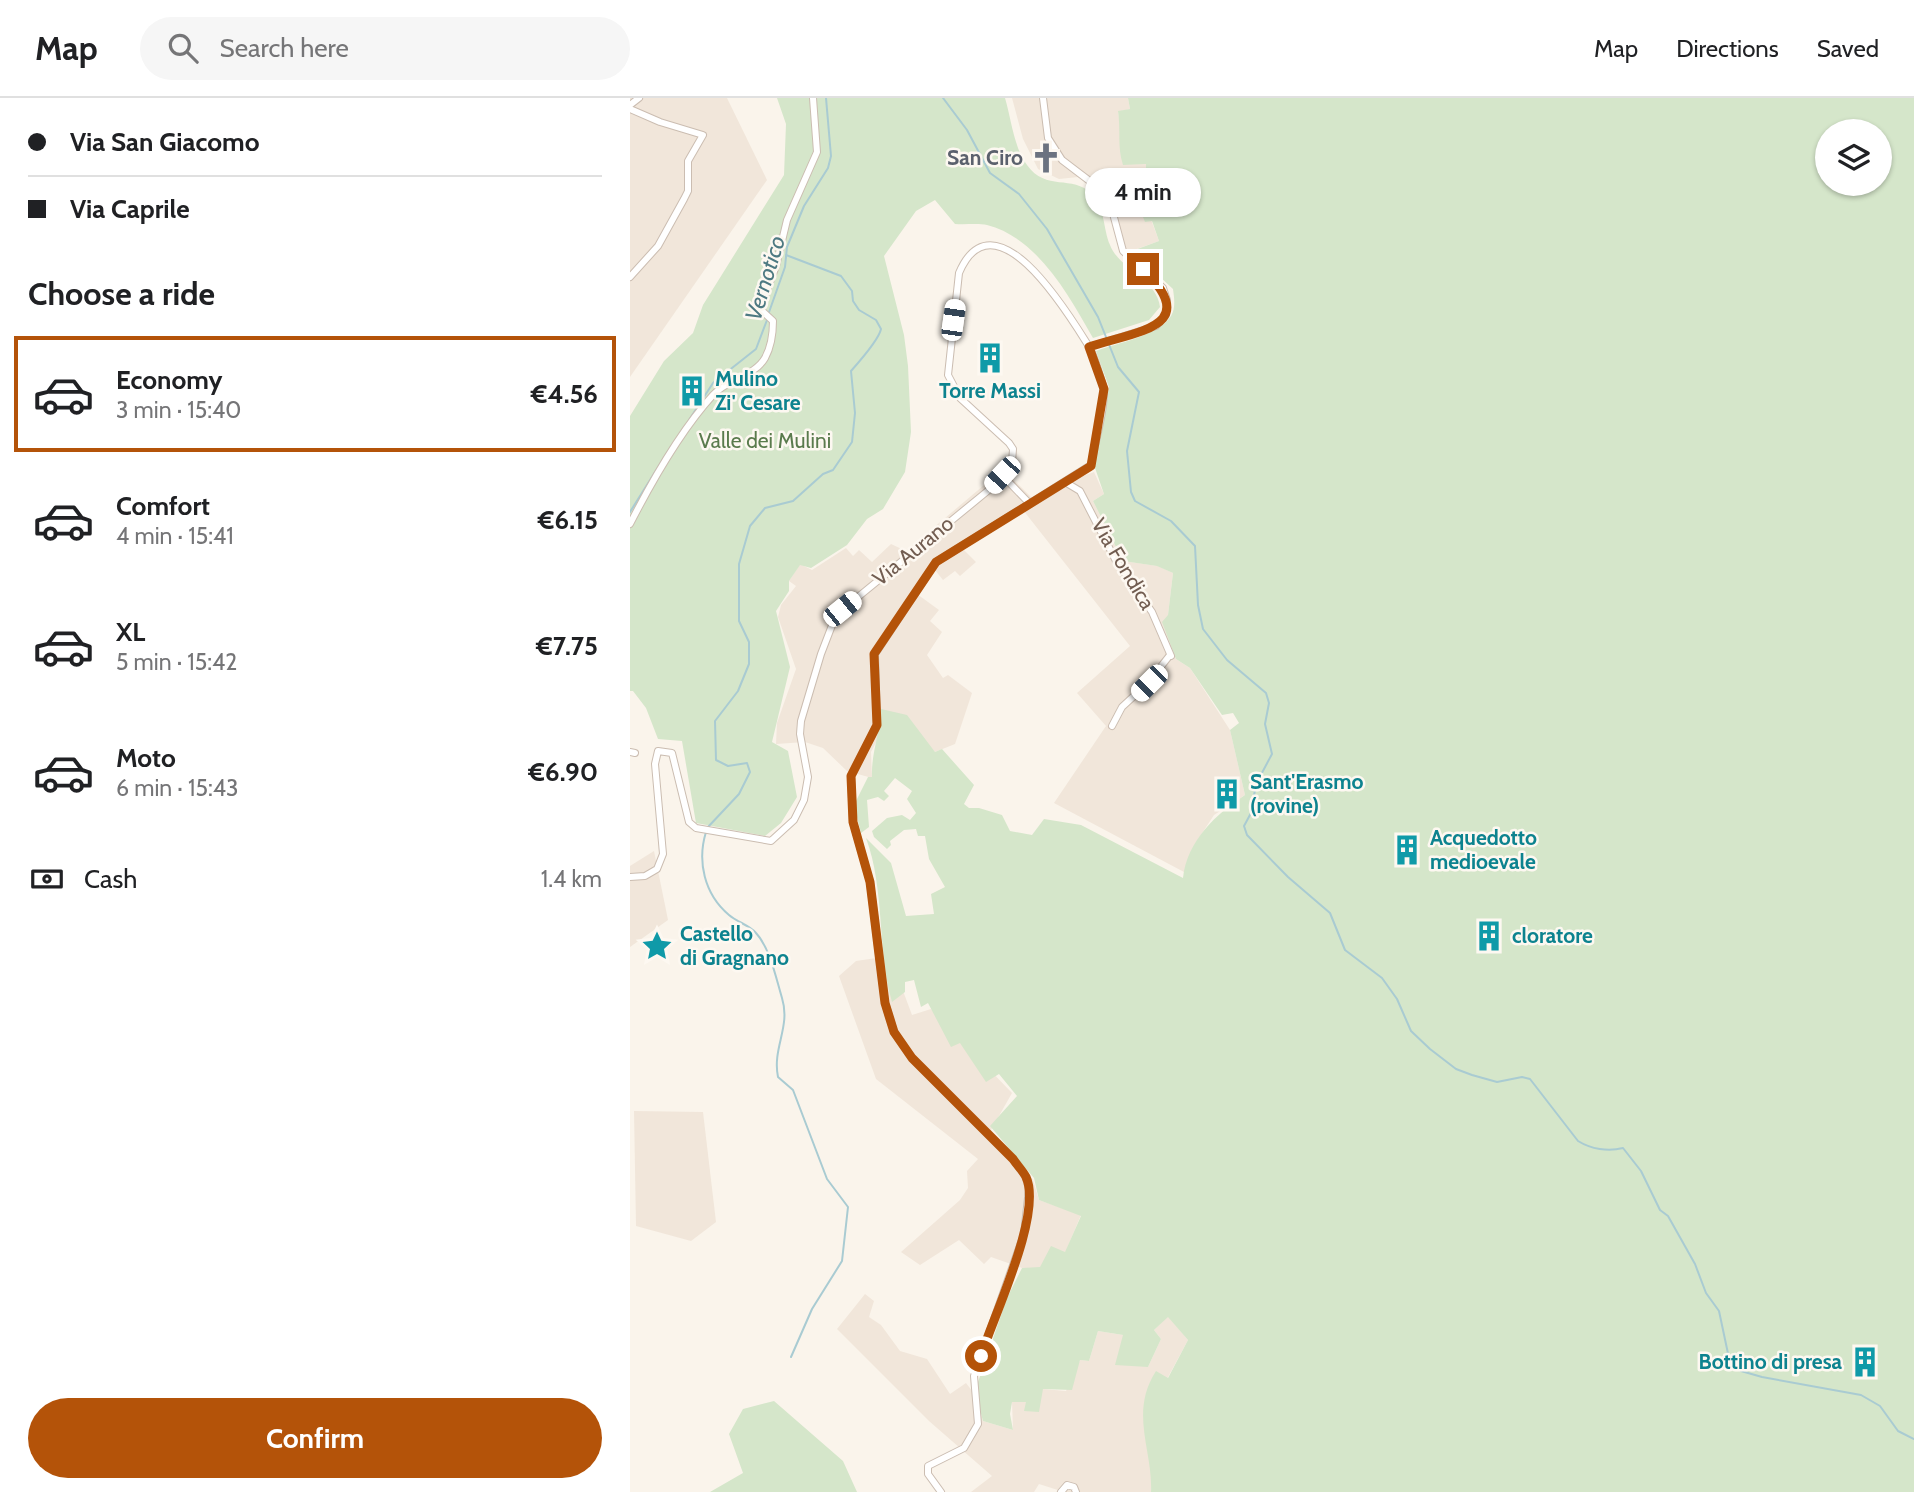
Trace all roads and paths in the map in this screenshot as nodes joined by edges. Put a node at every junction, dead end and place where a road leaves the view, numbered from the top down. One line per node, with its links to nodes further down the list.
1 (639, 98): 4 (street)
2 (813, 98): 10 (street)
3 (1043, 98): 6 (street)
4 (630, 107): 5 (street)
5 (630, 277)
6 (1089, 347): 7 (street); 8 (street)
7 (1002, 475): 9 (street); 12 (street, Via Aurano)
8 (1065, 482): 9 (street); 11 (street, Via Fondica)
9 (1030, 504): 13 (street)
10 (630, 524)
11 (1112, 726)
12 (630, 877)
13 (941, 1492)
14 (1061, 1492): 15 (street)
15 (1076, 1492)

